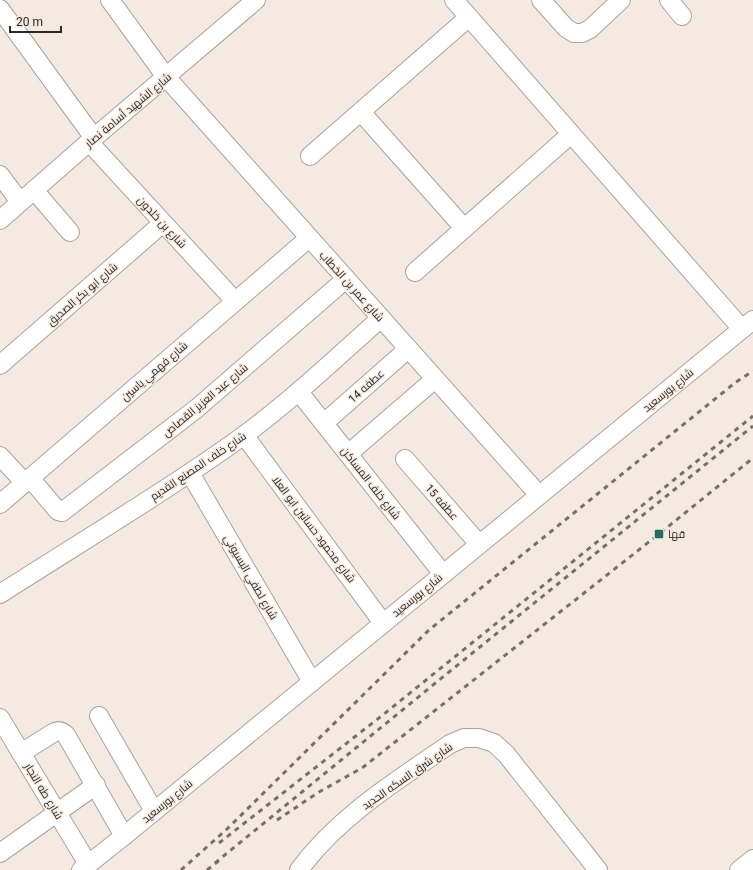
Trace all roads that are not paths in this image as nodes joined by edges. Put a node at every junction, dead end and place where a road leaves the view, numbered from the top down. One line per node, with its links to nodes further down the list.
1 (110, 0): 10 (street, شارع عمر بن الخطاب)
2 (256, 0): 10 (street, شارع الشهيد أسامة نصار)
3 (454, 0): 9 (street)
4 (541, 0): 5 (street)
5 (621, 0)
6 (669, 0): 8 (street)
7 (0, 9): 13 (street, شارع بن خلدون)
8 (682, 16)
9 (469, 17): 11 (street); 12 (street)
10 (166, 77): 13 (street, شارع الشهيد أسامة نصار); 22 (street, شارع عمر بن الخطاب)
11 (361, 112): 14 (street); 20 (street)
12 (571, 134): 20 (street); 27 (street)
13 (92, 140): 16 (street, شارع الشهيد أسامة نصار); 19 (street, شارع بن خلدون)
14 (310, 156)
15 (0, 175): 17 (street)
16 (34, 190): 17 (street, شارع الشهيد أسامة نصار); 21 (street)
17 (20, 202): 18 (street, شارع الشهيد أسامة نصار)
18 (0, 220)
19 (163, 223): 25 (street, شارع بن خلدون); 29 (street, شارع ابو بكر الصديق)
20 (464, 228): 23 (street)
21 (70, 232)
22 (309, 238): 24 (street, شارع عمر بن الخطاب); 25 (street, شارع فهمي ياسين)
23 (415, 272)
24 (346, 279): 26 (street, شارع عمر بن الخطاب); 38 (street, شارع عبد العزيز القصاص)
25 (235, 301): 38 (street, شارع فهمي ياسين)
26 (381, 318): 28 (street, شارع عمر بن الخطاب); 31 (street, شارع خلف المصنع القديم)
27 (748, 324): 39 (street, شارع بورسعيد)
28 (408, 348): 30 (street, شارع عمر بن الخطاب); 32 (street, عطفه 14)
29 (0, 364)
30 (435, 379): 34 (street); 39 (street, شارع عمر بن الخطاب)
31 (299, 392): 32 (street, شارع خلف المساكن); 33 (street, شارع خلف المصنع القديم)
32 (324, 424): 34 (street, شارع خلف المساكن)
33 (244, 435): 37 (street, شارع خلف المصنع القديم); 44 (street, شارع محمود حسانين ابو العلا)
34 (348, 454): 42 (street, شارع خلف المساكن)
35 (0, 456): 38 (street)
36 (405, 459): 41 (street, عطفه 15)
37 (190, 473): 43 (street, شارع خلف المصنع القديم); 45 (street, شارع لطفي البسيوني)
38 (27, 481): 40 (street, شارع فهمي ياسين)
39 (539, 495): 41 (street, شارع بورسعيد)
40 (0, 504)
41 (479, 544): 42 (street, شارع بورسعيد)
42 (443, 574): 44 (street, شارع بورسعيد)
43 (0, 594)
44 (383, 623): 45 (street, شارع بورسعيد)
45 (312, 682): 50 (street, شارع بورسعيد)
46 (100, 716): 50 (street)
47 (0, 718): 48 (street, شارع طه النجار)
48 (11, 747): 49 (street); 51 (street, شارع طه النجار)
49 (96, 785): 51 (street); 52 (street)
50 (154, 811): 52 (street, شارع بورسعيد)
51 (57, 812): 53 (street); 54 (street, شارع طه النجار)
52 (124, 836): 54 (street, شارع بورسعيد)
53 (1, 849)
54 (85, 867)
55 (299, 870): 56 (street, شارع شرق السكه الحديد)
56 (598, 870)

